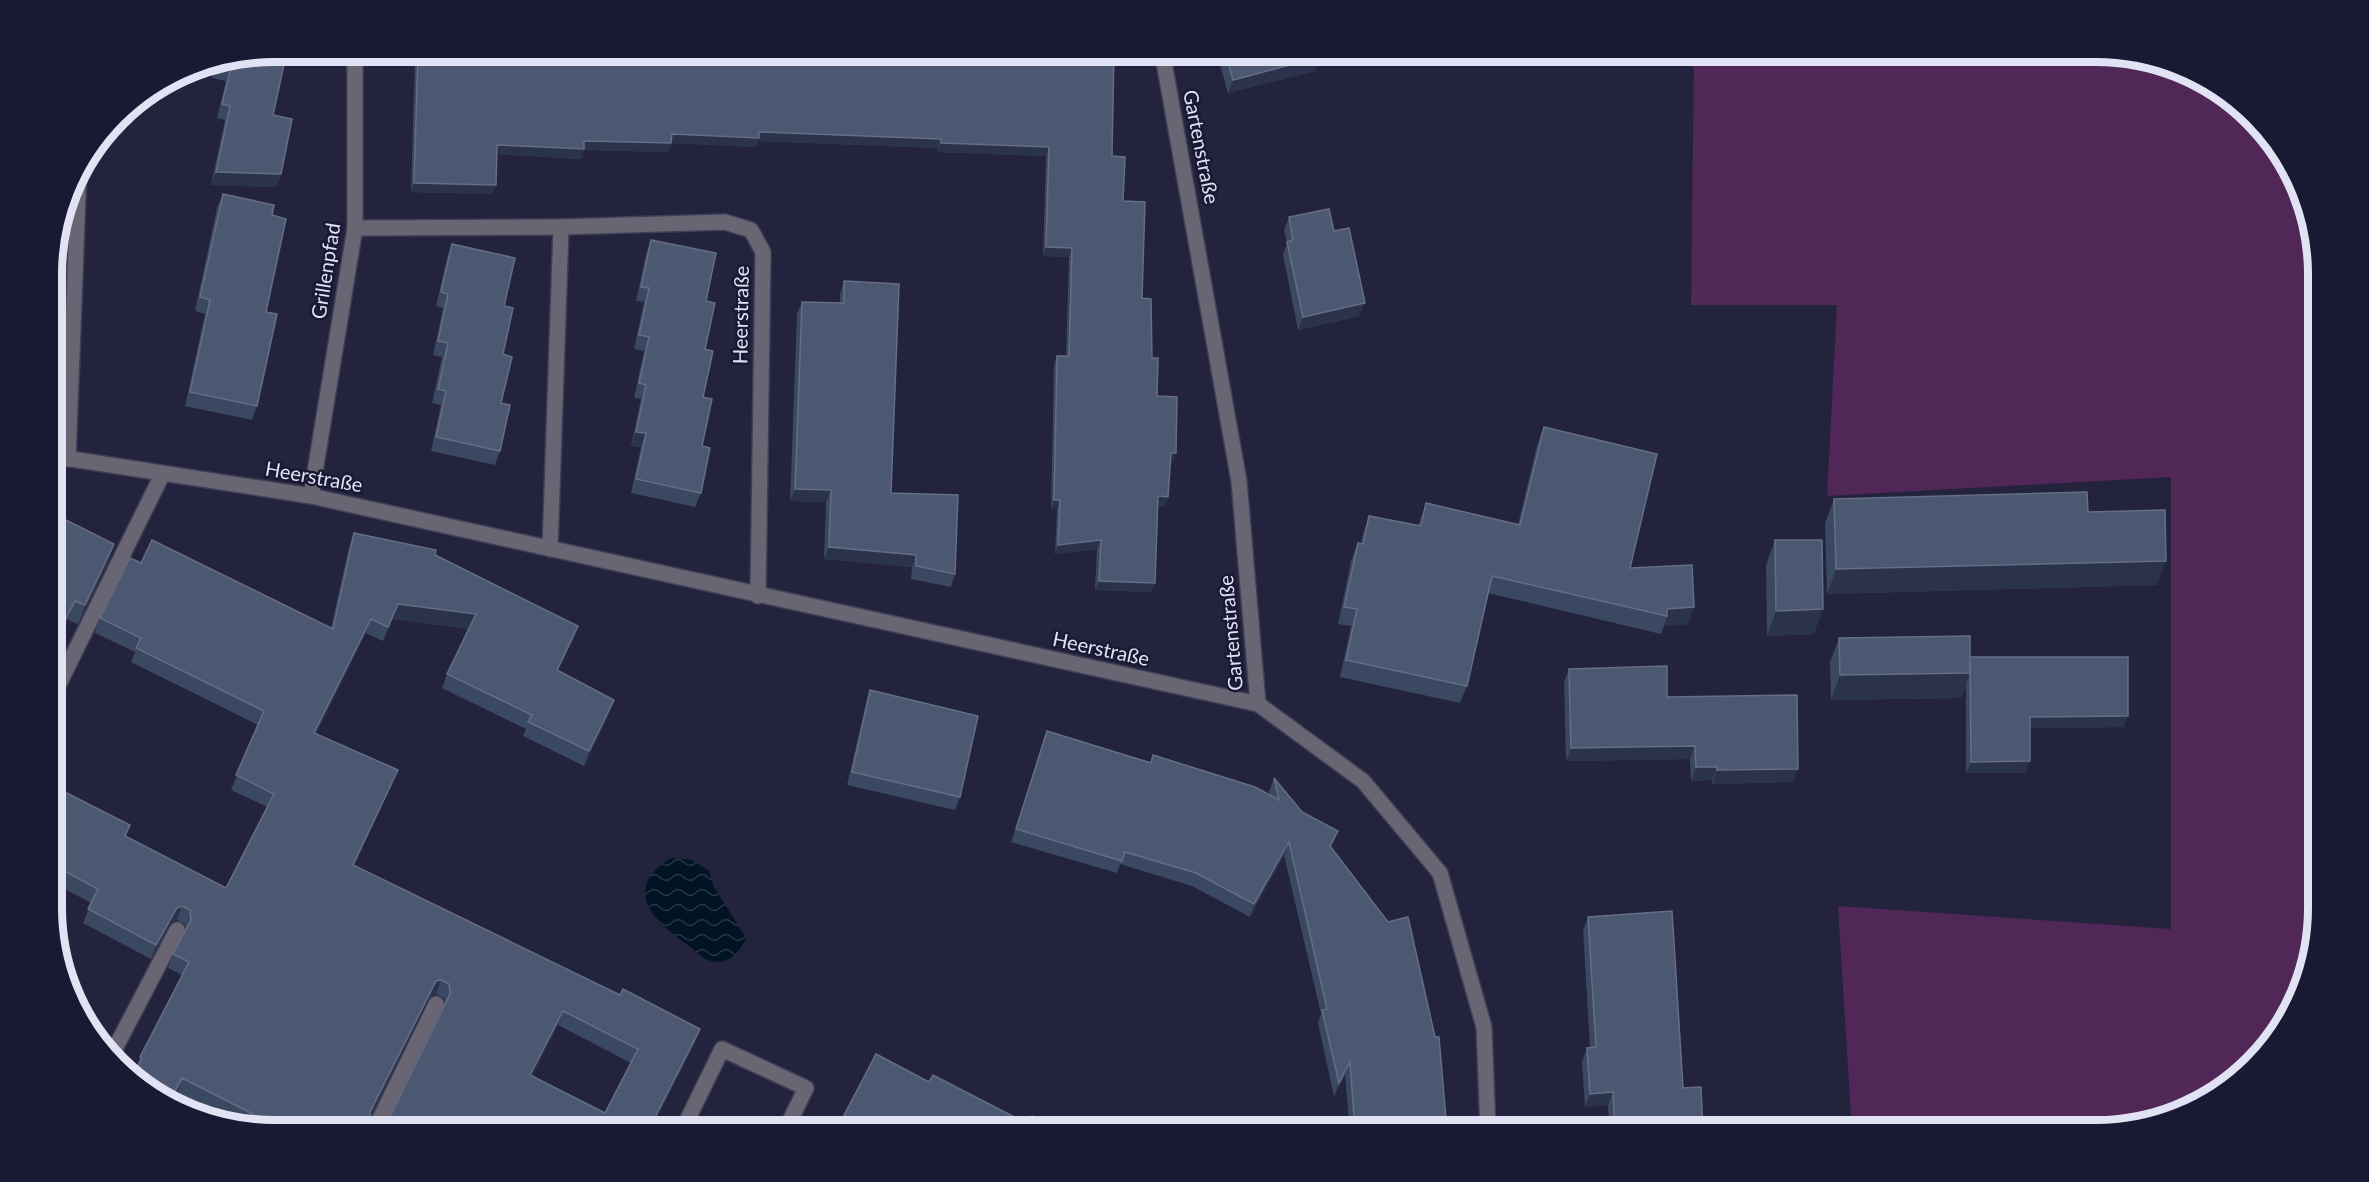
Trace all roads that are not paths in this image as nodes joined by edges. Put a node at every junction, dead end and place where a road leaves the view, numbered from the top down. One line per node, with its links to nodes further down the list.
1 (355, 62): 5 (street, Grillenpfad)
2 (1164, 62): 13 (street, Gartenstraße)
3 (78, 192): 7 (street)
4 (561, 227): 5 (street, Heerstraße); 10 (street); 11 (street, Heerstraße)
5 (355, 228): 9 (street, Grillenpfad)
6 (62, 458): 7 (street, Heerstraße)
7 (68, 459): 8 (street, Heerstraße)
8 (162, 475): 9 (street, Heerstraße); 12 (street)
9 (311, 496): 10 (street, Heerstraße)
10 (550, 549): 11 (street, Heerstraße)
11 (758, 596): 13 (street, Heerstraße)
12 (62, 678)
13 (1258, 704): 20 (street, Gartenstraße)
14 (177, 930): 16 (street)
15 (436, 1004): 17 (street)
16 (115, 1049)
17 (379, 1120)
18 (687, 1120): 19 (street)
19 (790, 1120)
20 (1488, 1120)

